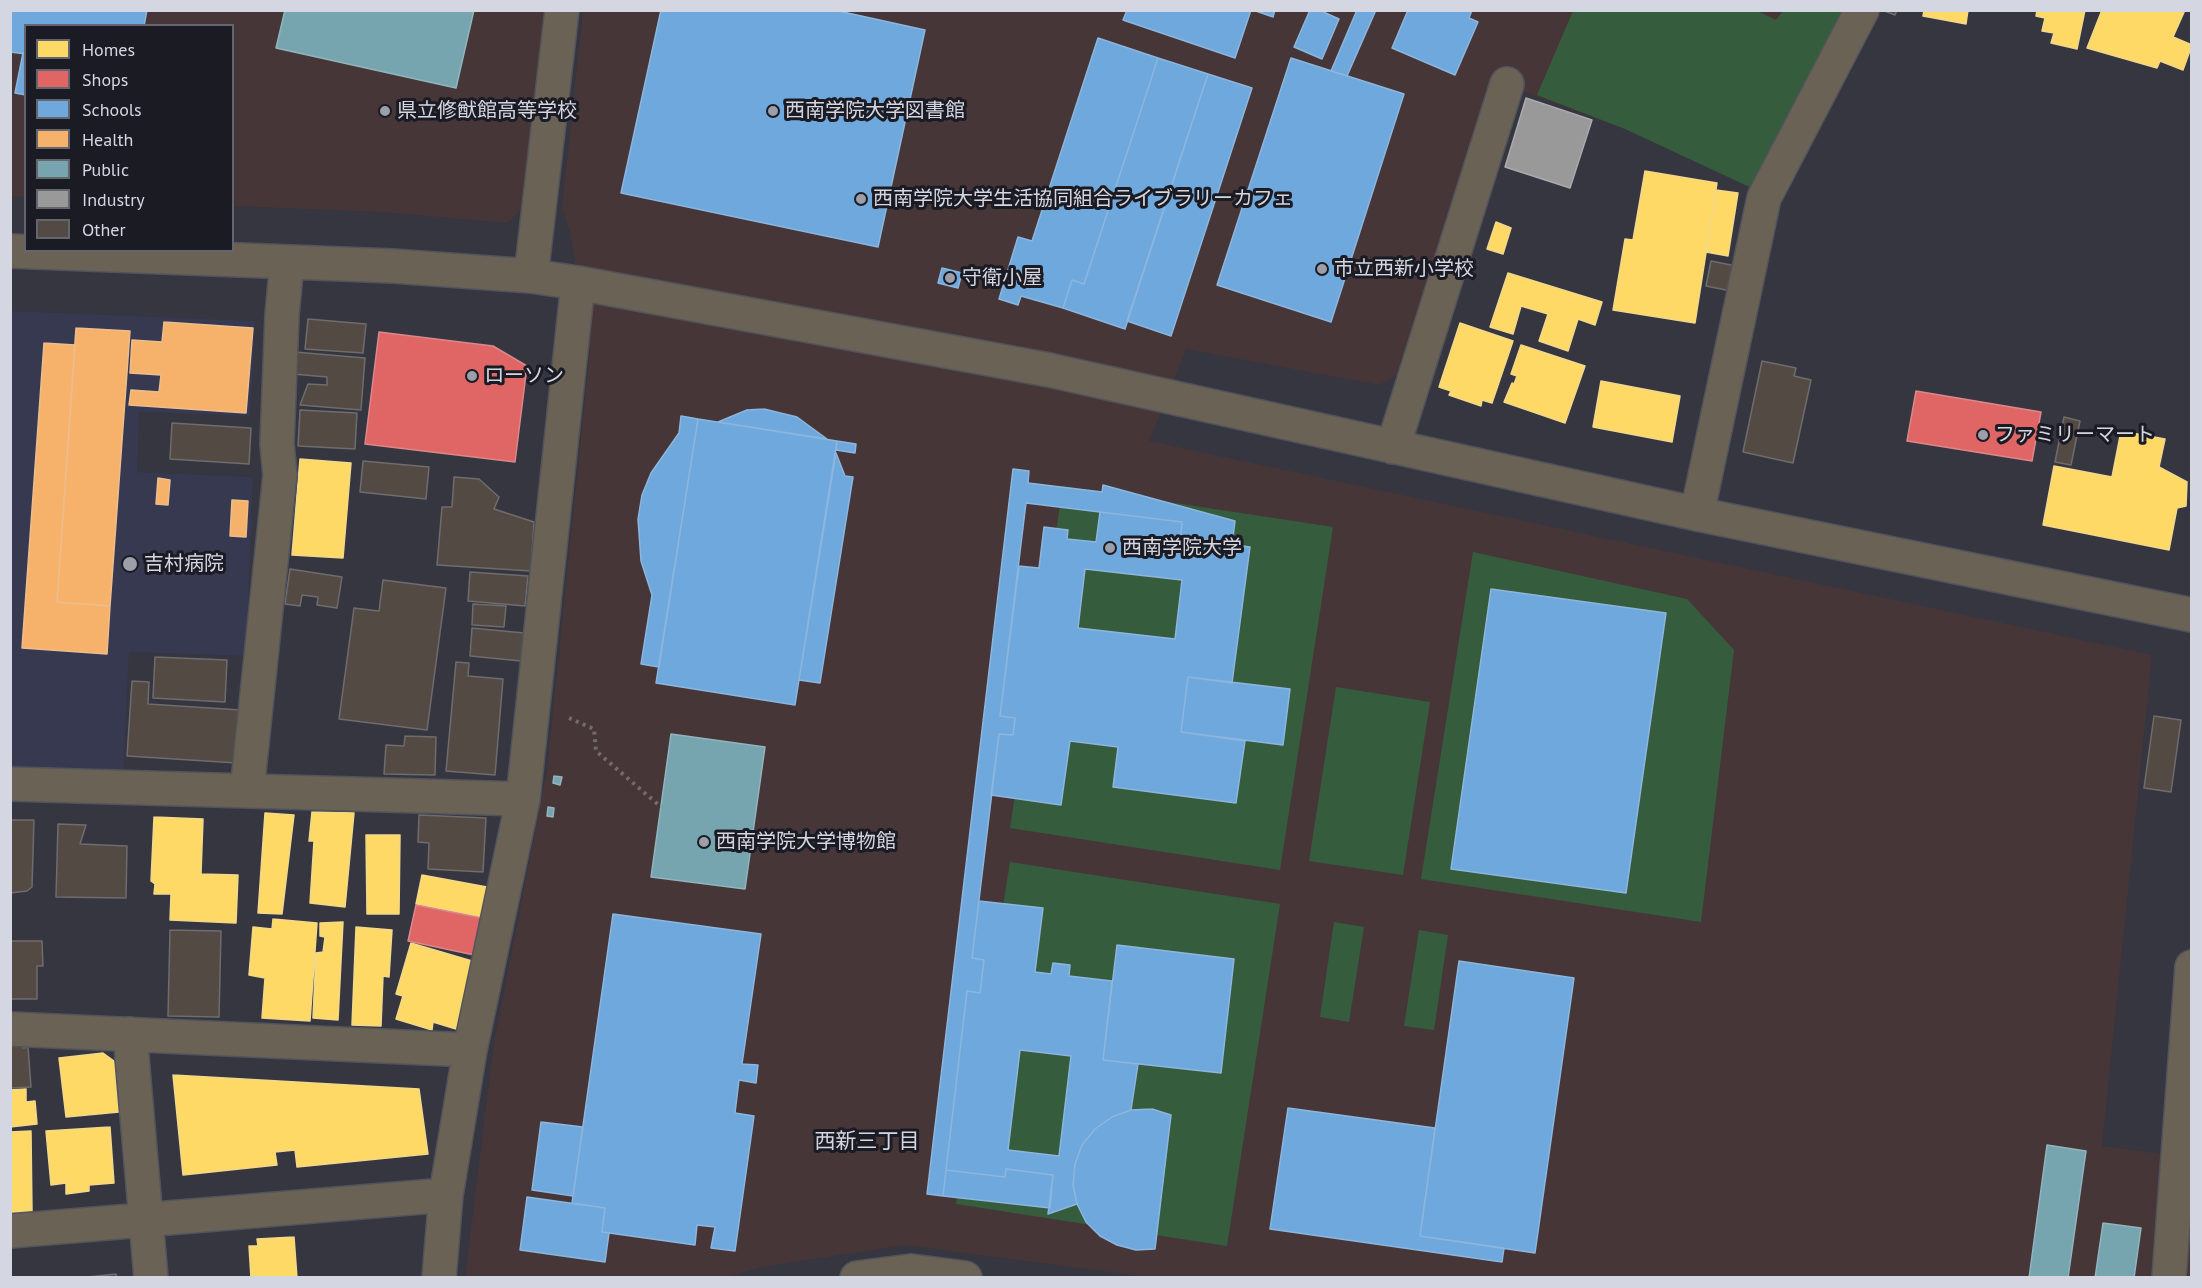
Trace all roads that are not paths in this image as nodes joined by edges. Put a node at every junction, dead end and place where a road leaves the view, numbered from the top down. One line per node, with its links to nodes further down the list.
1 (562, 10): 6 (street)
2 (1862, 10): 9 (street)
3 (1507, 84): 8 (street)
4 (35, 252): 5 (street)
5 (288, 262): 6 (street); 12 (street)
6 (531, 276): 7 (street)
7 (578, 283): 8 (street); 13 (street)
8 (1393, 447): 9 (street)
9 (1697, 514): 10 (street)
10 (2192, 615)
11 (10, 784): 12 (street)
12 (247, 791): 13 (street)
13 (523, 799): 17 (street)
14 (2192, 967): 25 (street)
15 (10, 1029): 16 (street)
16 (130, 1034): 17 (street); 19 (street)
17 (470, 1050): 18 (street)
18 (446, 1195): 19 (street); 22 (street)
19 (145, 1219): 20 (street); 21 (street)
20 (10, 1231)
21 (151, 1278)
22 (439, 1278)
23 (858, 1278): 24 (street)
24 (965, 1278)
25 (2169, 1278)

